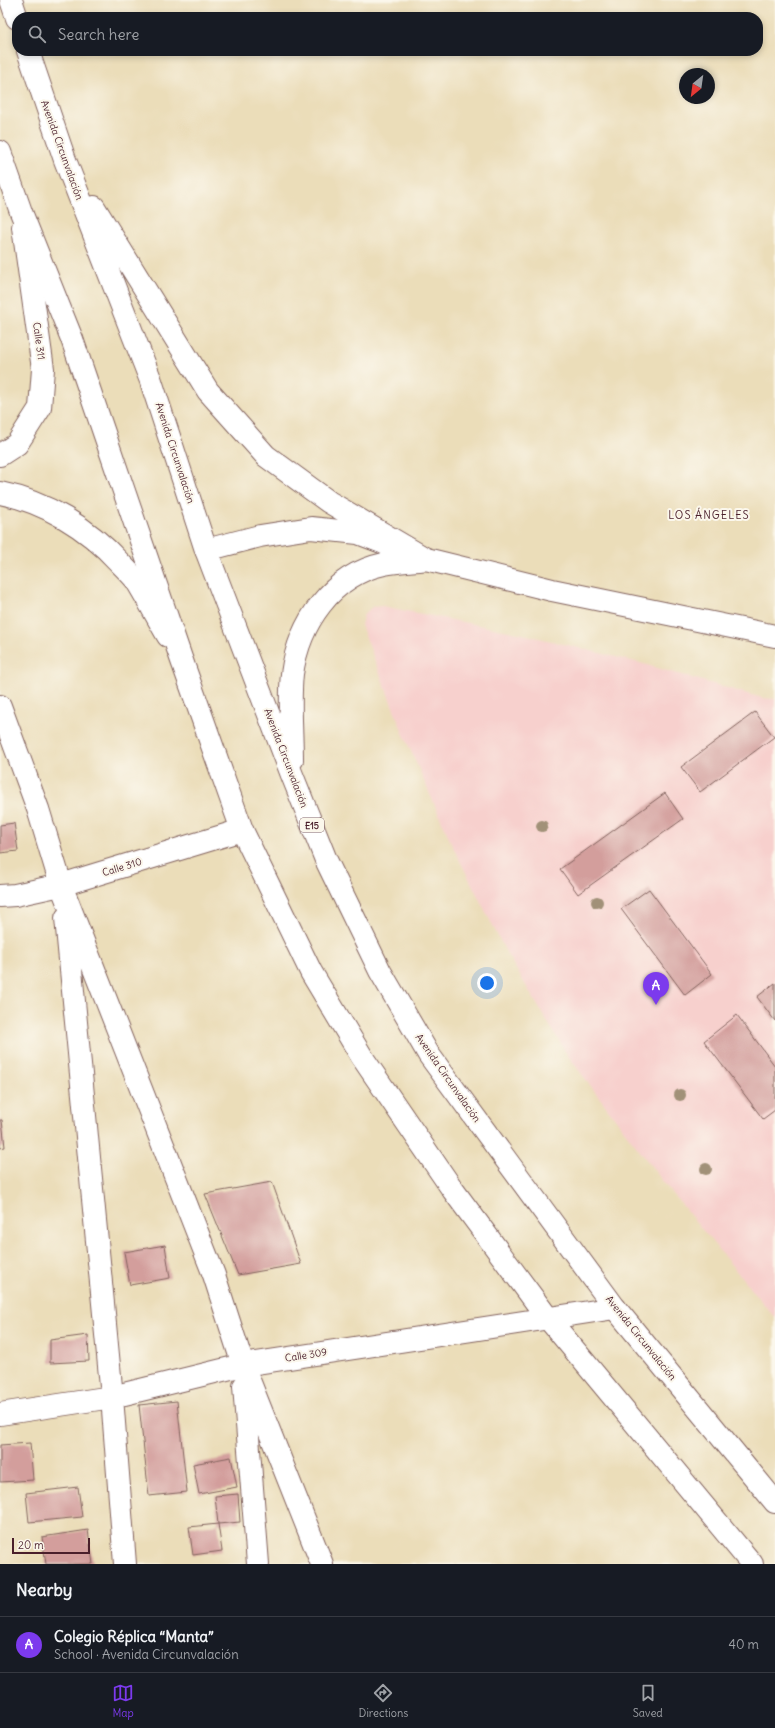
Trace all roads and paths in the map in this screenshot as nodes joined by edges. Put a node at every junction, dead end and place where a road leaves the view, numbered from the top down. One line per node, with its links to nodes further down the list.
1 (11, 0): 2 (main road)
2 (15, 12)
3 (30, 56): 5 (main road, Avenida Circunvalación / E15)
4 (0, 152): 6 (main road)
5 (65, 160): 9 (main road, Avenida Circunvalación / E15); 10 (main road)
6 (21, 212): 7 (main road, Calle 311); 12 (main road)
7 (0, 455)
8 (0, 493): 12 (main road)
9 (206, 550): 10 (main road); 14 (main road, Avenida Circunvalación / E15)
10 (426, 559): 11 (main road); 14 (main road)
11 (775, 636)
12 (180, 658): 15 (main road)
13 (0, 706): 16 (main road)
14 (292, 775): 18 (main road, Avenida Circunvalación / E15)
15 (242, 830): 16 (main road, Calle 310); 19 (main road)
16 (61, 885): 17 (main road, Calle 310); 20 (main road); 21 (main road)
17 (0, 896)
18 (615, 1308): 19 (main road, Calle 309); 23 (main road, Avenida Circunvalación / E15)
19 (547, 1318): 20 (main road, Calle 309); 27 (main road)
20 (243, 1364): 21 (main road, Calle 309); 25 (main road); 26 (main road)
21 (112, 1397): 22 (main road, Calle 309); 24 (main road)
22 (0, 1414)
23 (775, 1502)
24 (125, 1564)
25 (258, 1564)
26 (322, 1564)
27 (752, 1564)

